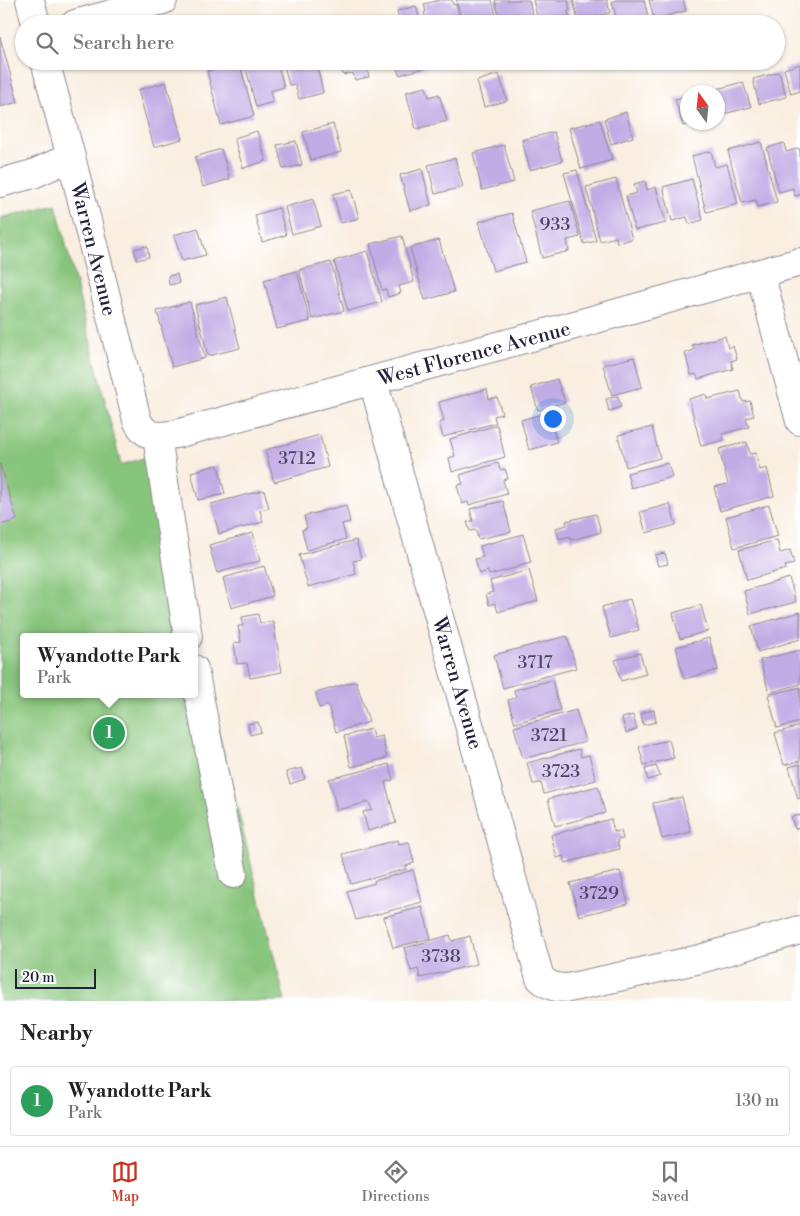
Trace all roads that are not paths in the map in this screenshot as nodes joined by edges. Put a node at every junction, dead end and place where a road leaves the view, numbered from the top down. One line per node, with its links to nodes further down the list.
1 (30, 0): 3 (street)
2 (162, 0): 4 (street)
3 (34, 15)
4 (108, 15)
5 (47, 70): 6 (street, Warren Avenue)
6 (71, 157): 7 (street); 12 (street, Warren Avenue)
7 (0, 183)
8 (800, 262): 9 (street, West Florence Avenue)
9 (760, 273): 10 (street, West Florence Avenue); 11 (street)
10 (373, 380): 12 (street, West Florence Avenue); 16 (street, Warren Avenue)
11 (800, 421)
12 (152, 435): 13 (street)
13 (187, 633)
14 (198, 690): 15 (street)
15 (233, 874)
16 (800, 930)

